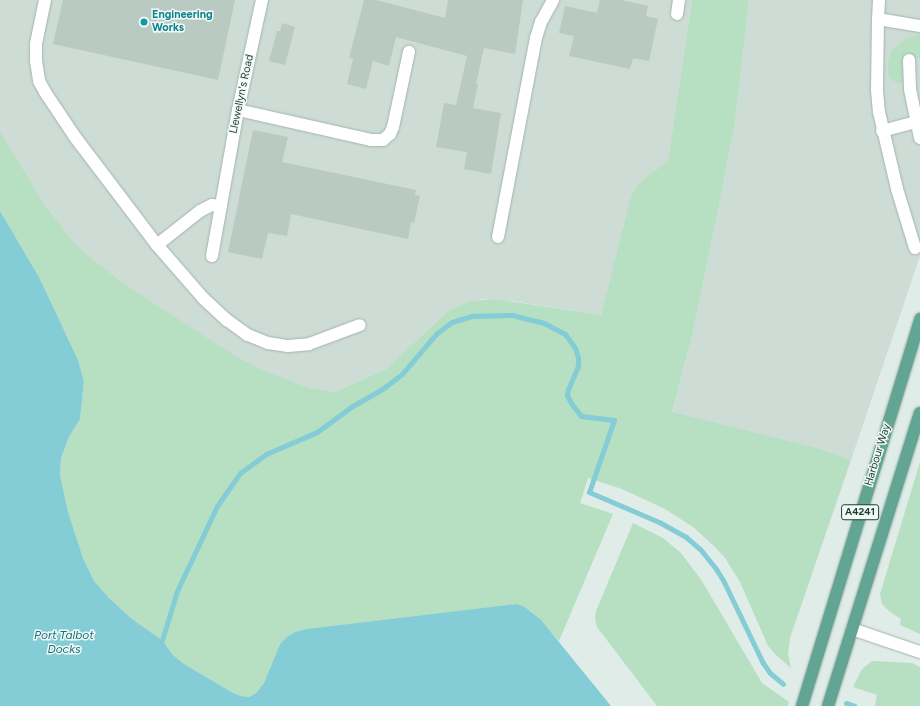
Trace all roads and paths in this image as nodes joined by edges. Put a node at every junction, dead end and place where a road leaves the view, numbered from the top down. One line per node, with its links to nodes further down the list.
1 (46, 0): 17 (street)
2 (262, 0): 11 (street, Llewellyn's Road)
3 (553, 0): 16 (street)
4 (679, 0): 6 (street)
5 (879, 0): 7 (street)
6 (677, 14)
7 (878, 19): 8 (street); 13 (street)
8 (920, 26)
9 (409, 52): 11 (street)
10 (909, 60): 12 (street)
11 (238, 110): 15 (street, Llewellyn's Road)
12 (916, 122): 13 (street); 14 (street)
13 (882, 131): 18 (street)
14 (920, 138)
15 (221, 206): 17 (street); 19 (street, Llewellyn's Road)
16 (498, 237)
17 (157, 245): 21 (street)
18 (915, 248)
19 (212, 256)
20 (920, 319): 25 (main road, Harbour Way / A4241)
21 (360, 325)
22 (920, 413): 23 (main road, A4241)
23 (852, 630): 24 (street); 26 (main road, A4241)
24 (920, 652)
25 (802, 706)
26 (828, 706)

